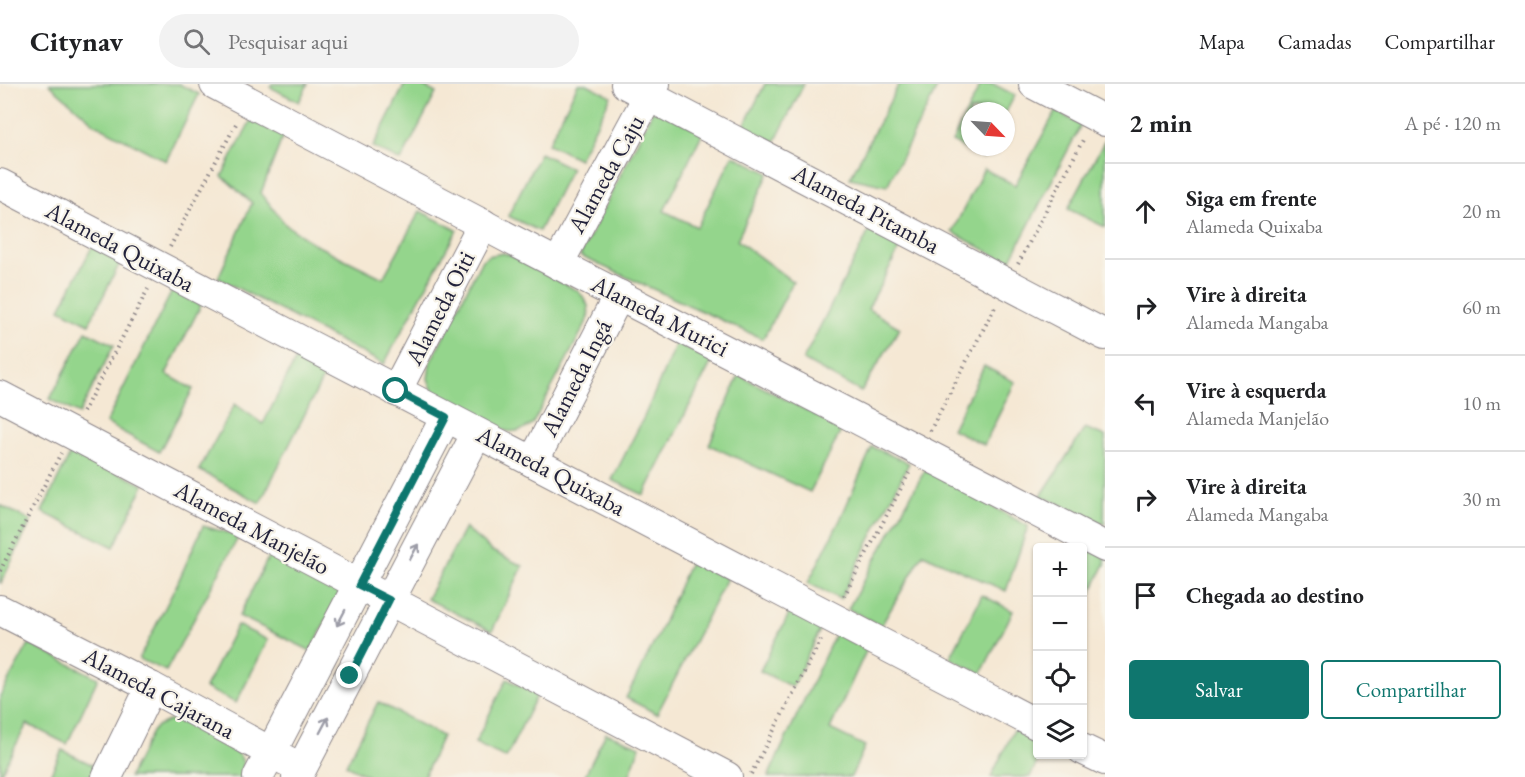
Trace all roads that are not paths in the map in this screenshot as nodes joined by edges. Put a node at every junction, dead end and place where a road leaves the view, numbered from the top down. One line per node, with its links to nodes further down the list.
1 (215, 84): 6 (street, Alameda Murici)
2 (1034, 84): 4 (street)
3 (643, 88): 7 (street, Alameda Caju); 9 (street, Alameda Pitamba)
4 (1105, 121)
5 (0, 184): 10 (street, Alameda Quixaba)
6 (483, 224): 7 (street, Alameda Murici); 10 (street, Alameda Oiti)
7 (558, 264): 8 (street, Alameda Murici)
8 (619, 295): 14 (street, Alameda Ingá); 15 (street, Alameda Murici)
9 (1105, 335)
10 (396, 391): 12 (street, Alameda Quixaba)
11 (0, 396): 16 (street, Alameda Manjelão)
12 (446, 417): 13 (street, Alameda Quixaba); 16 (street)
13 (477, 433): 14 (street, Alameda Quixaba); 17 (street, one-way to 13)
14 (533, 462): 20 (street, Alameda Quixaba)
15 (1105, 547)
16 (359, 585): 17 (street, Alameda Manjelão); 23 (street, one-way to 23)
17 (389, 600): 24 (street, one-way to 17); 26 (street, Alameda Manjelão)
18 (0, 610): 19 (street, Alameda Cajarana)
19 (151, 687): 23 (street, Alameda Cajarana); 25 (street)
20 (1033, 722)
21 (1087, 751): 22 (street)
22 (1105, 760)
23 (264, 764): 24 (street, Alameda Cajarana)
24 (306, 774)
25 (107, 777)
26 (727, 777)

